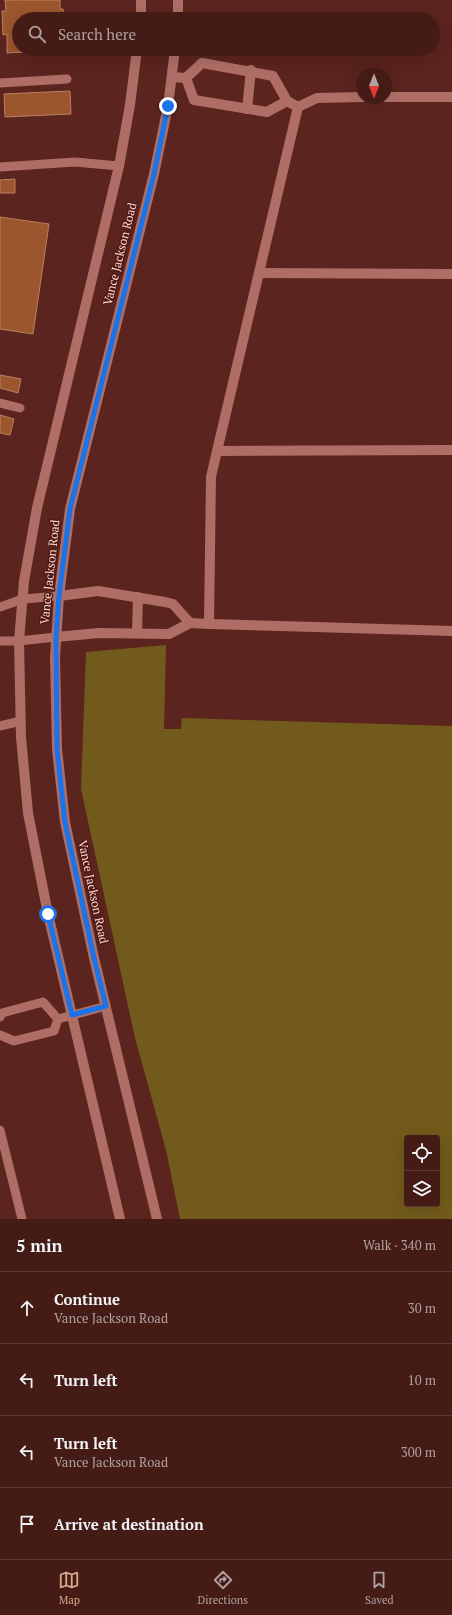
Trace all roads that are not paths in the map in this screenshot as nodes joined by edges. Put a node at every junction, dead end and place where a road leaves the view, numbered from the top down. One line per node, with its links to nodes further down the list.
1 (141, 0): 3 (main road)
2 (178, 0): 4 (main road)
3 (140, 12)
4 (178, 12)
5 (136, 56): 18 (main road, Vance Jackson Road)
6 (174, 56): 8 (main road, Vance Jackson Road)
7 (251, 70): 9 (main road); 15 (main road); 17 (main road)
8 (172, 77): 9 (main road); 26 (main road, Vance Jackson Road)
9 (186, 78): 17 (main road)
10 (67, 79): 11 (lane)
11 (0, 83)
12 (452, 96): 14 (main road)
13 (356, 97): 16 (main road)
14 (392, 97)
15 (287, 101): 16 (main road); 17 (main road)
16 (298, 107): 20 (main road)
17 (246, 109)
18 (119, 166): 19 (lane); 28 (main road, Vance Jackson Road)
19 (0, 167)
20 (259, 273): 21 (main road); 25 (main road)
21 (452, 274)
22 (0, 403): 23 (lane)
23 (20, 408)
24 (452, 450): 25 (main road)
25 (218, 451): 31 (main road)
26 (59, 596): 27 (main road); 28 (lane); 34 (main road, Vance Jackson Road)
27 (138, 597): 30 (main road); 33 (main road)
28 (23, 600): 29 (lane); 36 (main road, Vance Jackson Road)
29 (0, 607)
30 (190, 623): 31 (main road); 33 (main road)
31 (209, 624): 32 (main road)
32 (452, 631)
33 (137, 633): 34 (main road)
34 (56, 637): 36 (lane); 39 (main road, Vance Jackson Road)
35 (0, 640): 36 (lane)
36 (19, 641): 37 (main road, Vance Jackson Road)
37 (21, 721): 38 (lane); 40 (main road, Vance Jackson Road)
38 (0, 726)
39 (106, 1006): 40 (lane); 47 (main road, Vance Jackson Road)
40 (72, 1015): 42 (lane); 46 (main road, Vance Jackson Road)
41 (0, 1017): 42 (lane)
42 (58, 1019): 43 (lane)
43 (0, 1035)
44 (0, 1130): 45 (lane)
45 (22, 1219)
46 (120, 1219)
47 (157, 1219)

